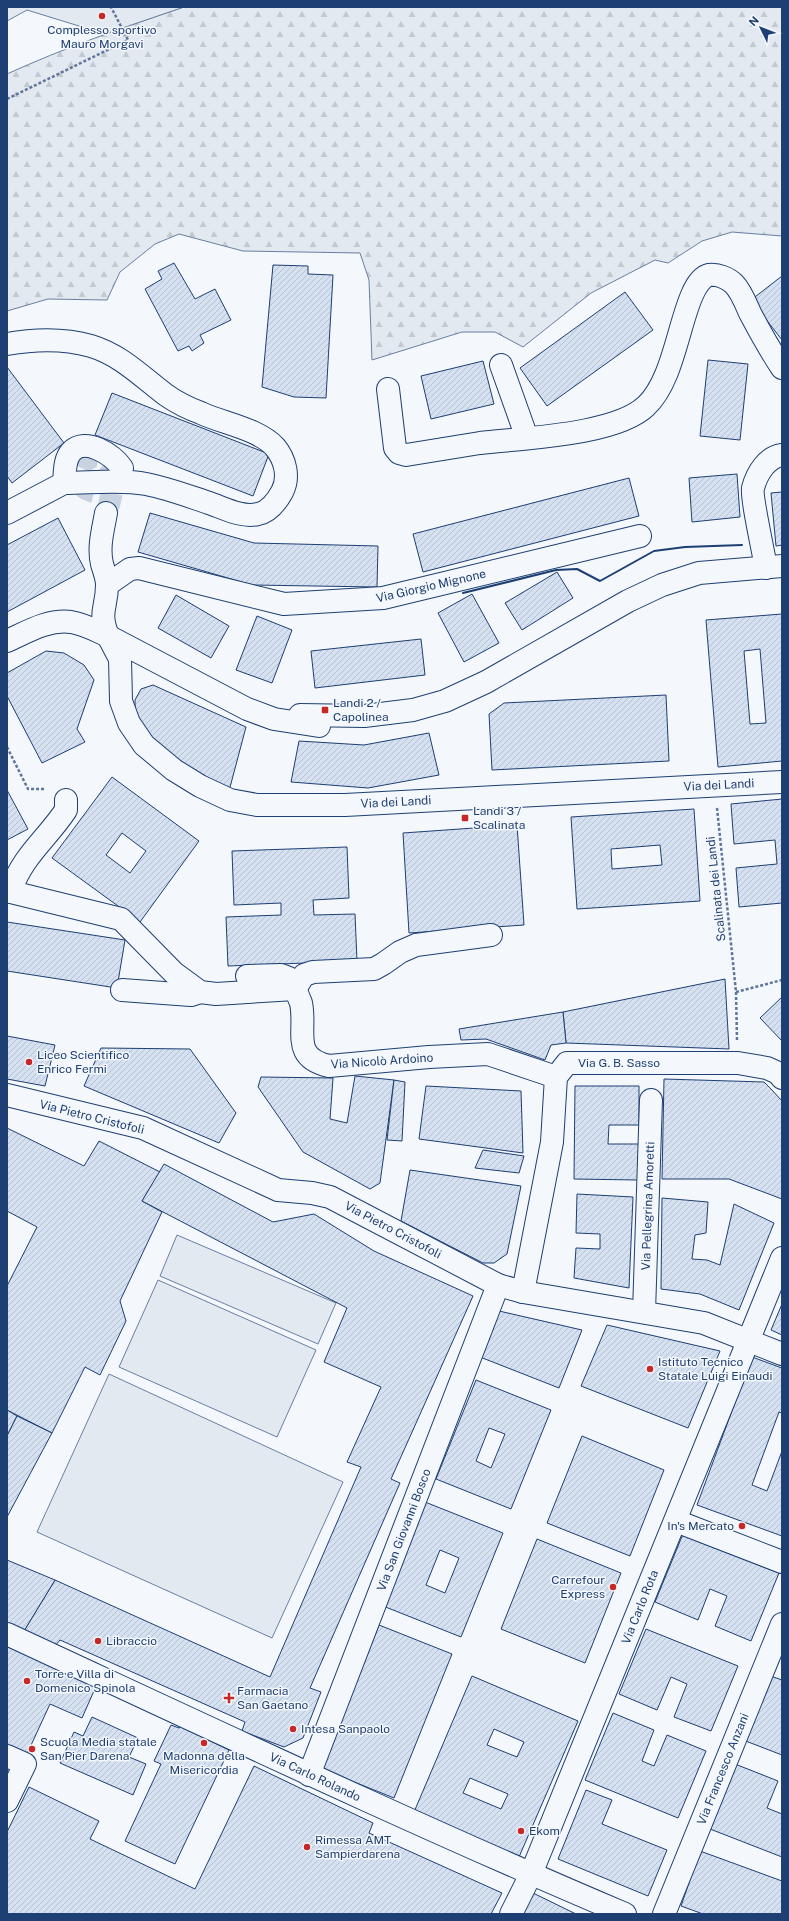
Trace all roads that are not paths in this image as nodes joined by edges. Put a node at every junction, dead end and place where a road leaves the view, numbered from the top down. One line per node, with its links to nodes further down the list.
1 (7, 344): 8 (street)
2 (501, 365): 5 (street)
3 (782, 368): 5 (street)
4 (388, 389): 5 (street)
5 (527, 438)
6 (782, 455): 12 (street)
7 (122, 468): 8 (street)
8 (64, 483): 9 (street)
9 (7, 512)
10 (106, 513): 13 (street)
11 (640, 536): 13 (street, Via Giorgio Mignone)
12 (774, 567): 16 (street)
13 (107, 585): 14 (street, Via dei Landi)
14 (108, 636): 15 (street); 16 (street); 18 (street, Via dei Landi)
15 (7, 641)
16 (210, 689): 17 (street)
17 (319, 726)
18 (782, 782)
19 (66, 800): 20 (street)
20 (8, 891): 24 (street)
21 (491, 935): 25 (street)
22 (246, 976): 25 (street)
23 (122, 990): 24 (street)
24 (200, 992): 25 (street)
25 (298, 996): 26 (street, Via Nicolò Ardoino)
26 (556, 1077): 27 (street, Via G. B. Sasso); 32 (street)
27 (782, 1078)
28 (7, 1095): 31 (street, Via Pietro Cristofoli)
29 (651, 1100): 33 (street, Via Pellegrina Amoretti)
30 (782, 1258): 34 (street)
31 (498, 1285): 32 (street, Via Pietro Cristofoli); 41 (street, Via San Giovanni Bosco)
32 (523, 1292): 33 (street, Via Pietro Cristofoli)
33 (644, 1312): 34 (street, Via Pietro Cristofoli)
34 (748, 1340): 35 (street, Via Pietro Cristofoli); 36 (street, Via Carlo Rota)
35 (782, 1354)
36 (676, 1521): 37 (street); 43 (street, Via Carlo Rota)
37 (782, 1562)
38 (782, 1624): 44 (street, Via Francesco Anzani)
39 (7, 1634): 41 (street, Via Carlo Rolando)
40 (7, 1756): 42 (street)
41 (309, 1774): 43 (street, Via Carlo Rolando)
42 (7, 1801)
43 (531, 1874): 45 (street, Via Carlo Rota); 46 (street, Via Carlo Rolando)
44 (668, 1905)
45 (511, 1914)
46 (625, 1914)

